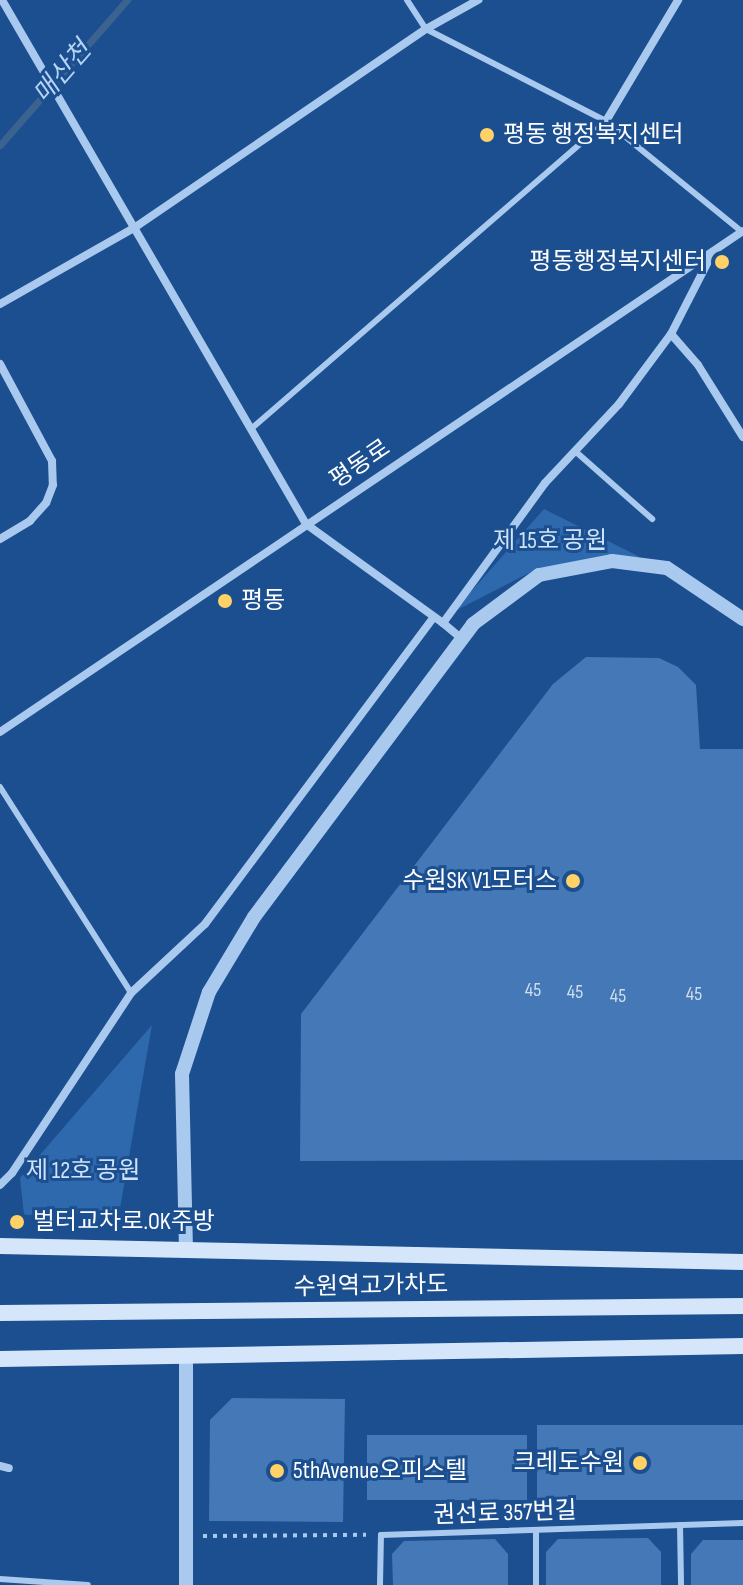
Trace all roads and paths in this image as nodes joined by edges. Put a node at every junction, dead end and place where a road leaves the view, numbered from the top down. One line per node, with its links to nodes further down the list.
1 (2, 0): 7 (street)
2 (407, 0): 5 (lane)
3 (478, 0): 5 (street)
4 (678, 0): 6 (street)
5 (426, 29): 6 (lane); 7 (street)
6 (606, 121): 8 (lane); 13 (lane)
7 (134, 228): 10 (street); 13 (street)
8 (742, 232): 9 (street, 평동로)
9 (713, 251): 11 (street); 17 (street, 평동로)
10 (0, 304)
11 (671, 334): 14 (street); 15 (street)
12 (0, 364): 18 (street)
13 (251, 429): 17 (street)
14 (743, 437)
15 (575, 451): 16 (lane); 21 (street)
16 (652, 519)
17 (306, 524): 19 (street); 23 (street, 평동로)
18 (0, 539)
19 (434, 617): 21 (street); 25 (street)
20 (743, 619): 22 (street)
21 (443, 623): 22 (street)
22 (462, 639): 28 (street)
23 (0, 732)
24 (0, 787): 25 (lane)
25 (131, 993): 26 (street)
26 (0, 1185)
27 (0, 1246): 28 (main road)
28 (186, 1250): 29 (main road)
29 (743, 1262)
30 (743, 1306): 31 (main road, 수원역고가차도)
31 (0, 1313)
32 (743, 1346): 33 (main road)
33 (186, 1356): 34 (main road); 39 (street)
34 (0, 1359)
35 (743, 1523): 36 (lane, 권선로 357번길)
36 (680, 1525): 37 (lane, 권선로 357번길); 45 (lane)
37 (536, 1530): 38 (lane, 권선로 357번길); 44 (lane)
38 (381, 1535): 39 (path); 43 (lane)
39 (186, 1536): 42 (street)
40 (0, 1579): 41 (lane)
41 (88, 1585)
42 (186, 1585)
43 (380, 1585)
44 (536, 1585)
45 (681, 1585)

